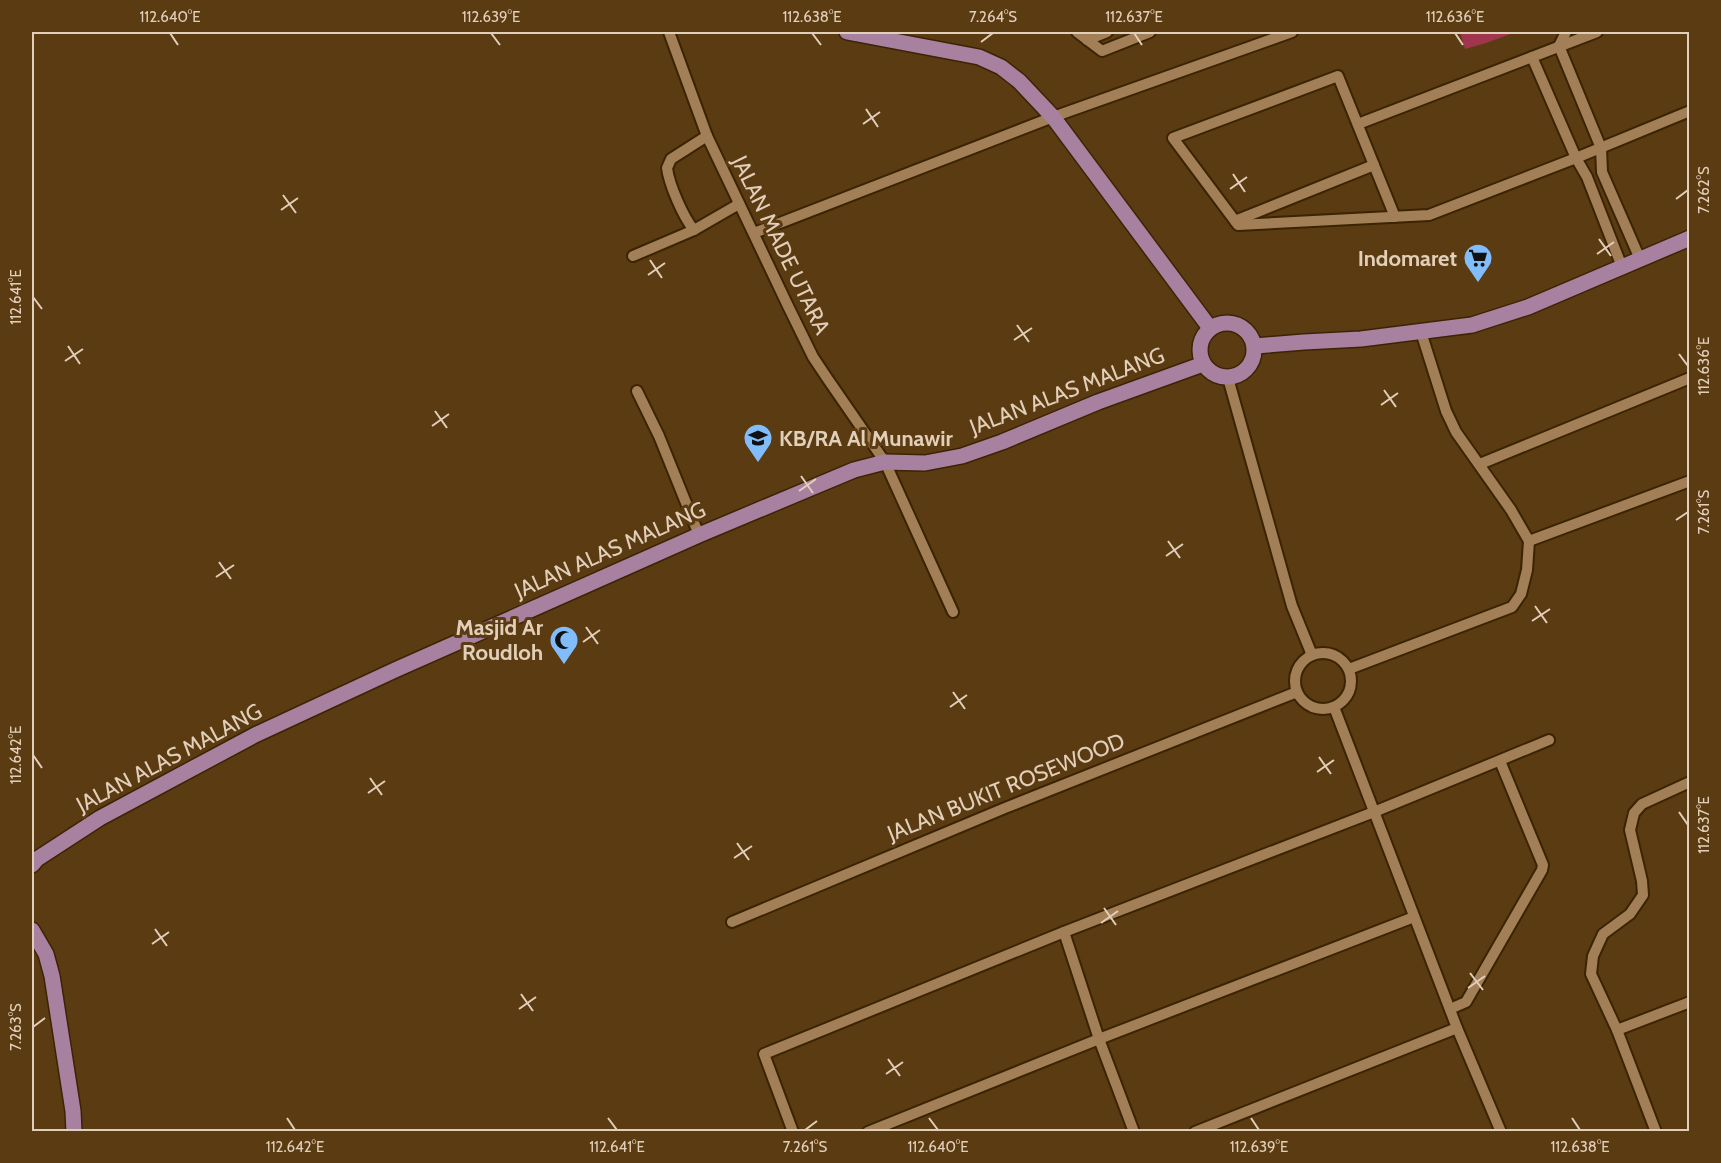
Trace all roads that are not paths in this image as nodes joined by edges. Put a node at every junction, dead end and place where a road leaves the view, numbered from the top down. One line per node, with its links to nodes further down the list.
1 (669, 32): 15 (street, JALAN MADE UTARA)
2 (847, 32): 13 (main road)
3 (1077, 32): 9 (street)
4 (1107, 32): 9 (street)
5 (1150, 32): 9 (street)
6 (1292, 32): 13 (street)
7 (1566, 32): 10 (street)
8 (1597, 32): 10 (street)
9 (1087, 40)
10 (1559, 46): 11 (street); 16 (street)
11 (1532, 57): 14 (street); 17 (street)
12 (1689, 111): 16 (street)
13 (1053, 117): 23 (street); 28 (main road)
14 (1358, 124): 18 (street); 21 (street)
15 (707, 136): 19 (street, JALAN MADE UTARA); 22 (street)
16 (1601, 148): 17 (street); 26 (street)
17 (1576, 159): 20 (street); 27 (street)
18 (1374, 165): 20 (street); 21 (street)
19 (739, 204): 22 (street); 23 (street, JALAN MADE UTARA)
20 (1395, 217): 21 (street)
21 (1235, 220)
22 (694, 230): 25 (street)
23 (754, 233): 35 (street, JALAN MADE UTARA)
24 (1689, 238): 26 (main road)
25 (633, 256)
26 (1640, 259): 27 (main road)
27 (1622, 267): 29 (main road)
28 (1210, 328): 30 (main road); 31 (main road)
29 (1421, 332): 30 (main road); 36 (street)
30 (1255, 346): 32 (main road)
31 (1203, 364): 32 (main road); 35 (main road, JALAN ALAS MALANG)
32 (1228, 378): 41 (street)
33 (1689, 378): 36 (street)
34 (637, 391): 38 (street)
35 (885, 462): 38 (main road, JALAN ALAS MALANG); 40 (street, JALAN MADE UTARA)
36 (1480, 464): 39 (street)
37 (1689, 481): 39 (street)
38 (699, 535): 49 (main road, JALAN ALAS MALANG)
39 (1529, 541): 42 (street)
40 (952, 612)
41 (1312, 655): 42 (street); 43 (street)
42 (1349, 669): 44 (street)
43 (1297, 692): 44 (street); 51 (street, JALAN BUKIT ROSEWOOD)
44 (1334, 707): 48 (street)
45 (1549, 740): 46 (street)
46 (1500, 761): 48 (street); 55 (street)
47 (1689, 782): 57 (street)
48 (1374, 812): 50 (street); 53 (street)
49 (32, 865)
50 (1414, 917): 55 (street); 58 (street)
51 (732, 922)
52 (32, 930): 59 (main road)
53 (1064, 932): 58 (street); 60 (street)
54 (1689, 1002): 57 (street)
55 (1450, 1009): 56 (street)
56 (1457, 1028): 63 (street); 64 (street)
57 (1617, 1030): 65 (street)
58 (1099, 1039): 61 (street); 62 (street)
59 (74, 1131)
60 (794, 1131)
61 (868, 1131)
62 (1134, 1131)
63 (1195, 1131)
64 (1500, 1131)
65 (1656, 1131)

